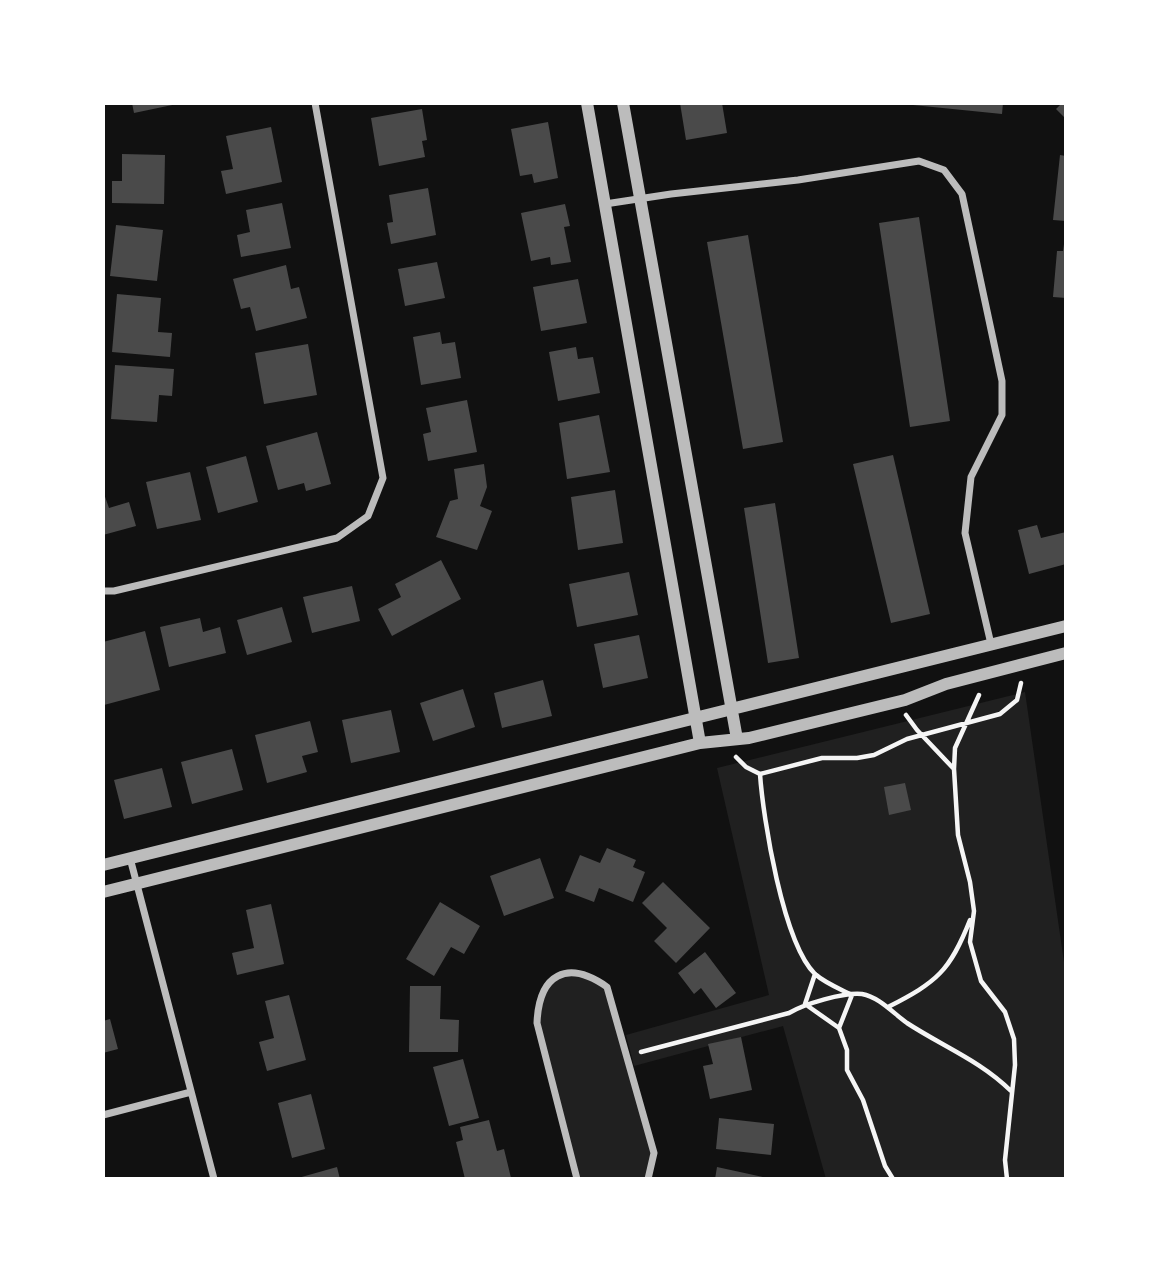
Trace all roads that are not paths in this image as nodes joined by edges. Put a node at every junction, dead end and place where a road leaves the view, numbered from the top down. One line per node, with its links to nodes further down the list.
1 (316, 103): 6 (street)
2 (587, 103): 5 (street)
3 (623, 103): 4 (street)
4 (640, 198): 5 (street); 8 (street); 10 (street)
5 (605, 204): 11 (street)
6 (103, 591)
7 (1066, 626): 8 (street)
8 (992, 644): 10 (street)
9 (1066, 653): 12 (street)
10 (731, 710): 11 (street); 12 (street)
11 (697, 719): 13 (street); 14 (street)
12 (737, 738): 13 (street)
13 (700, 743): 16 (street)
14 (130, 858): 15 (street); 16 (street)
15 (103, 864)
16 (136, 883): 17 (street); 18 (street)
17 (103, 892)
18 (191, 1092): 19 (street); 20 (street)
19 (103, 1115)
20 (214, 1179)
21 (577, 1179): 22 (street)
22 (648, 1179)

